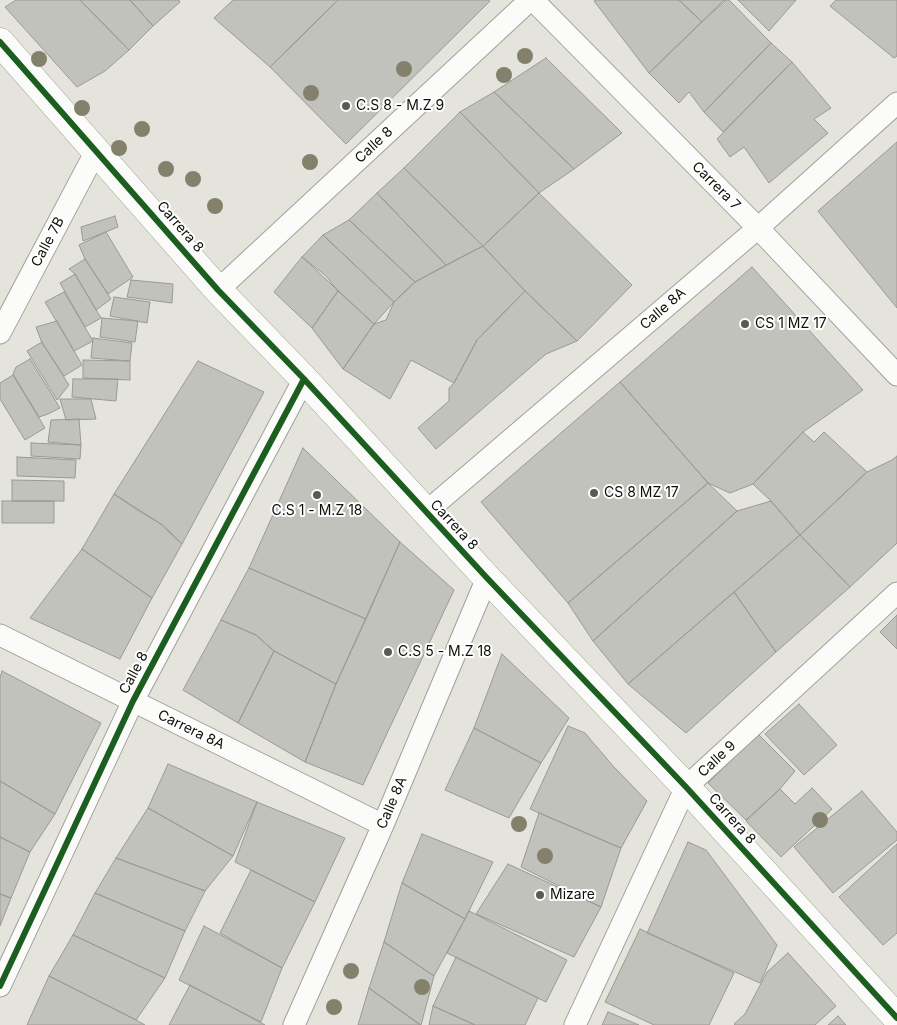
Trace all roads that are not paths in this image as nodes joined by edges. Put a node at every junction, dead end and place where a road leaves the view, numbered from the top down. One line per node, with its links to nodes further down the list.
1 (531, 0): 5 (street, Carrera 7); 6 (street, Calle 8)
2 (0, 42): 4 (street, Carrera 8)
3 (897, 103): 5 (street, Calle 8A)
4 (96, 151): 6 (street, Carrera 8); 7 (street, Calle 7B)
5 (758, 228): 8 (street, Carrera 7); 10 (street, Calle 8A)
6 (218, 290): 9 (street, Carrera 8)
7 (0, 333)
8 (897, 375)
9 (304, 379): 10 (street, Carrera 8); 14 (street, Calle 8)
10 (426, 512): 11 (street, Carrera 8)
11 (487, 578): 15 (street, Carrera 8); 16 (street, Calle 8A)
12 (897, 593): 15 (street, Calle 9)
13 (0, 635): 14 (street, Carrera 8A)
14 (133, 701): 16 (street, Carrera 8A); 17 (street, Calle 8)
15 (686, 787): 18 (street, Carrera 8); 20 (street, Calle 9)
16 (383, 825): 19 (street, Calle 8A)
17 (0, 986)
18 (897, 1018)
19 (294, 1025)
20 (575, 1025)

